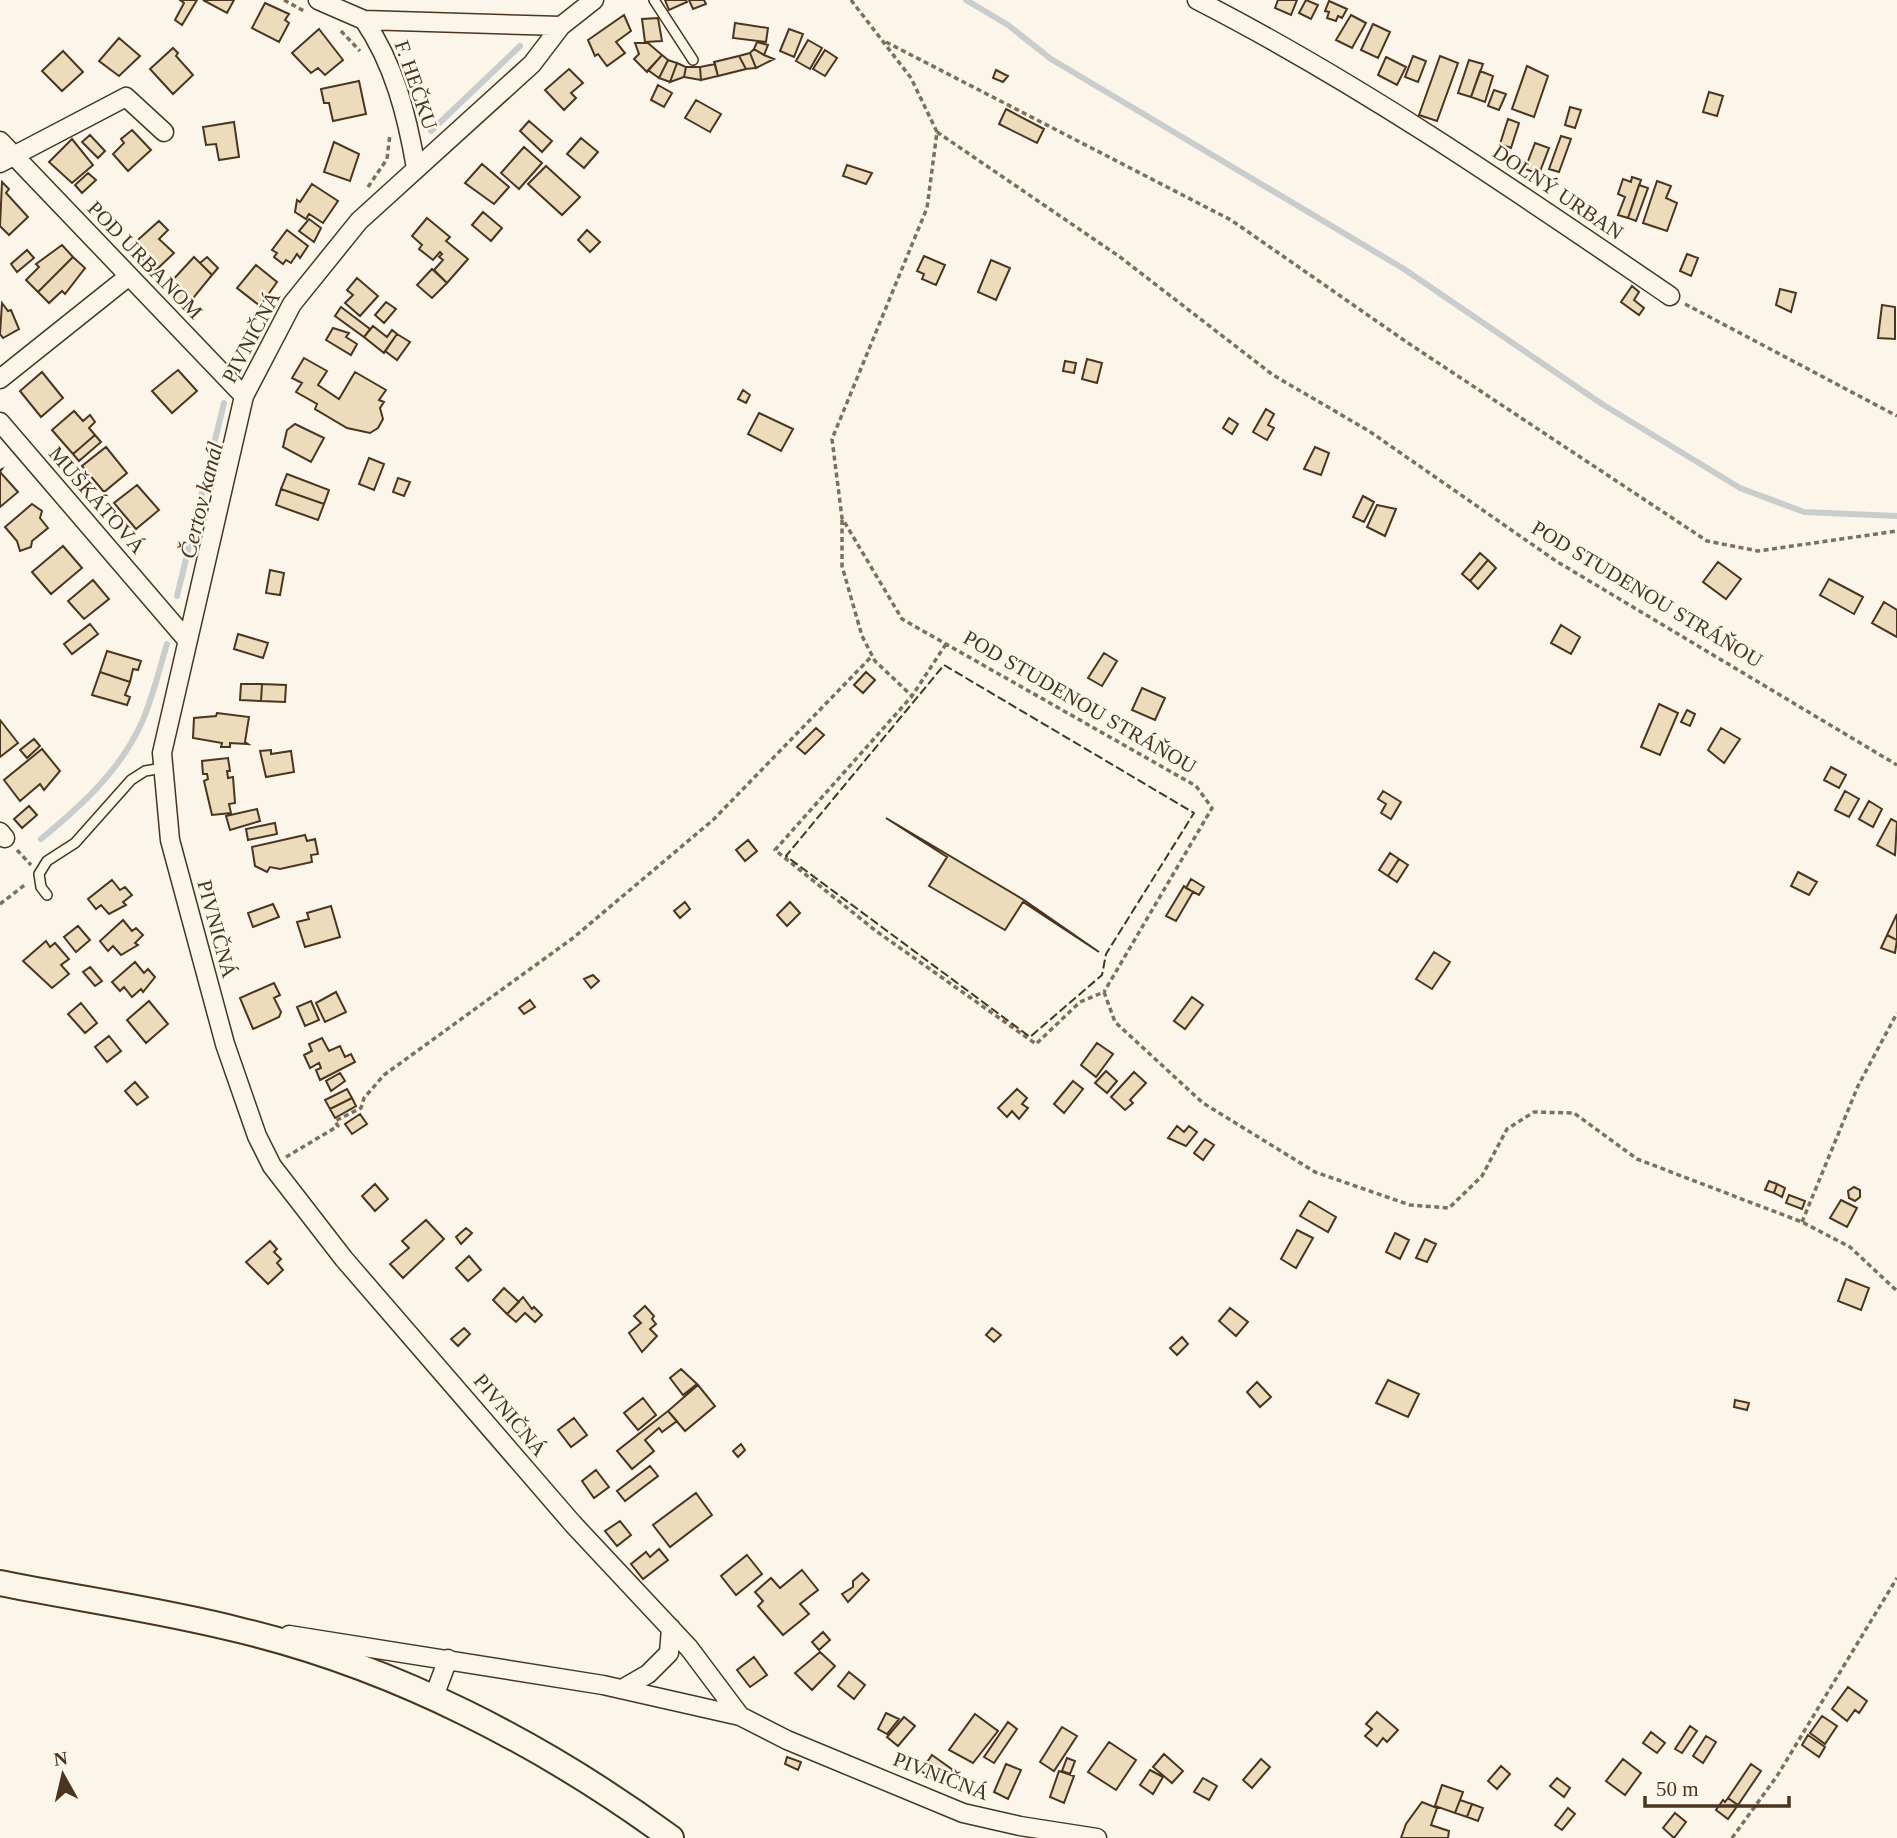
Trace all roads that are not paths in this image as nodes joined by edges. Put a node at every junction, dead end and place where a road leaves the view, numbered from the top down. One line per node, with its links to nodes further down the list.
1 (594, 0): 6 (street)
2 (654, 0): 7 (lane)
3 (1197, 0): 13 (street, DOLNÝ URBAN)
4 (312, 6): 5 (street, F. HEČKU)
5 (364, 20): 6 (street, F. HEČKU); 11 (street, F. HEČKU)
6 (561, 26): 11 (street, PIVNIČNÁ)
7 (694, 60)
8 (164, 132): 10 (street)
9 (0, 141): 10 (street, POD URBANOM)
10 (7, 159): 12 (street, POD URBANOM)
11 (416, 168): 15 (street, PIVNIČNÁ)
12 (129, 276): 14 (street); 15 (street, POD URBANOM)
13 (1670, 296)
14 (0, 379)
15 (244, 396): 17 (street, PIVNIČNÁ)
16 (0, 422): 17 (street, MUŠKÁTOVÁ)
17 (187, 640): 18 (street, PIVNIČNÁ)
18 (163, 768): 19 (lane); 21 (street, PIVNIČNÁ)
19 (47, 895)
20 (0, 1583): 22 (street)
21 (671, 1628): 24 (street); 26 (street, PIVNIČNÁ)
22 (240, 1630): 23 (street); 25 (street)
23 (448, 1659): 24 (street); 25 (street)
24 (622, 1689): 26 (street)
25 (433, 1699): 27 (street)
26 (740, 1716): 28 (street, PIVNIČNÁ)
27 (671, 1838)
28 (1097, 1838)

